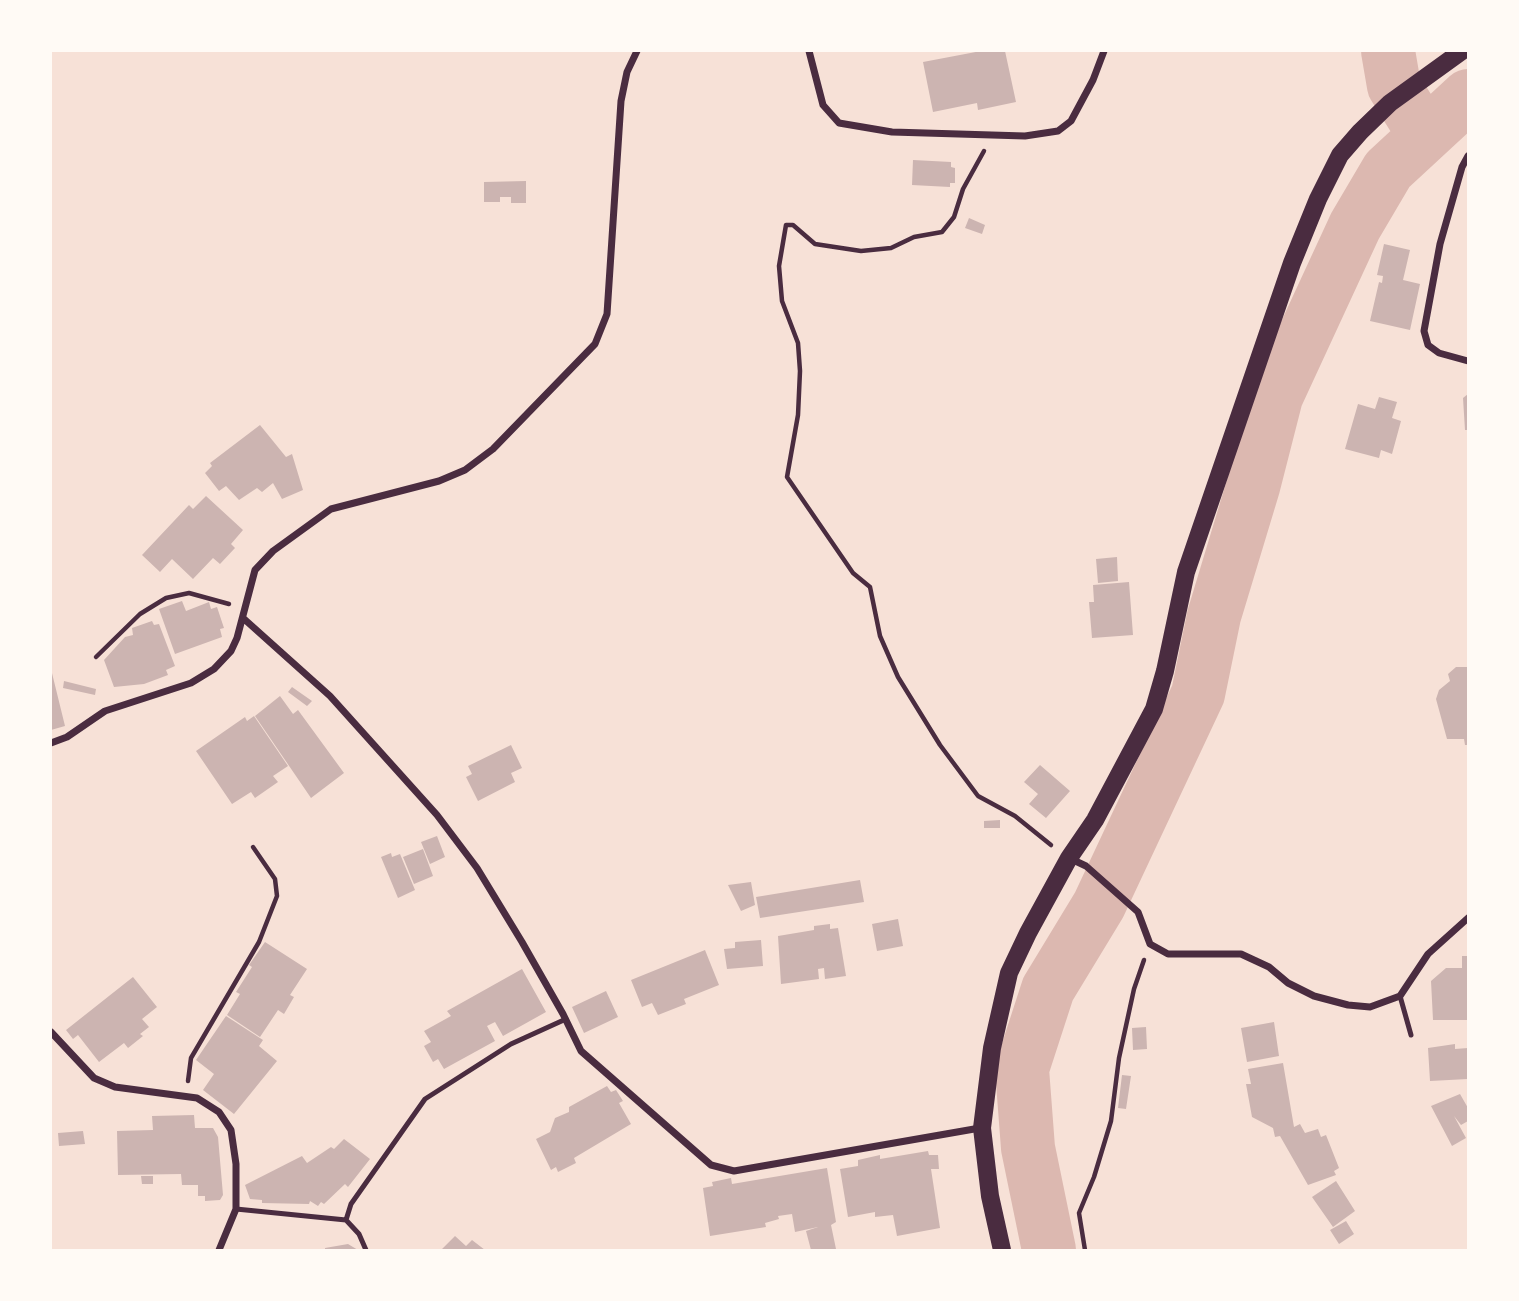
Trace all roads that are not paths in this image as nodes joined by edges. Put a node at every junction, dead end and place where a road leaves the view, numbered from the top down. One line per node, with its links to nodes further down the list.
1 (637, 51): 7 (street)
2 (809, 51): 3 (street)
3 (1104, 51)
4 (1462, 51): 9 (main road)
5 (1468, 156): 6 (street)
6 (1468, 361)
7 (243, 618): 8 (street); 12 (street)
8 (51, 743)
9 (1069, 859): 11 (street); 15 (main road)
10 (1468, 918): 11 (street)
11 (1400, 996): 14 (lane)
12 (566, 1019): 15 (street); 17 (lane)
13 (51, 1032): 16 (street)
14 (1411, 1035)
15 (982, 1128): 18 (main road)
16 (236, 1209): 17 (lane); 19 (street)
17 (346, 1220): 20 (lane)
18 (998, 1247)
19 (219, 1250)
20 (366, 1250)

